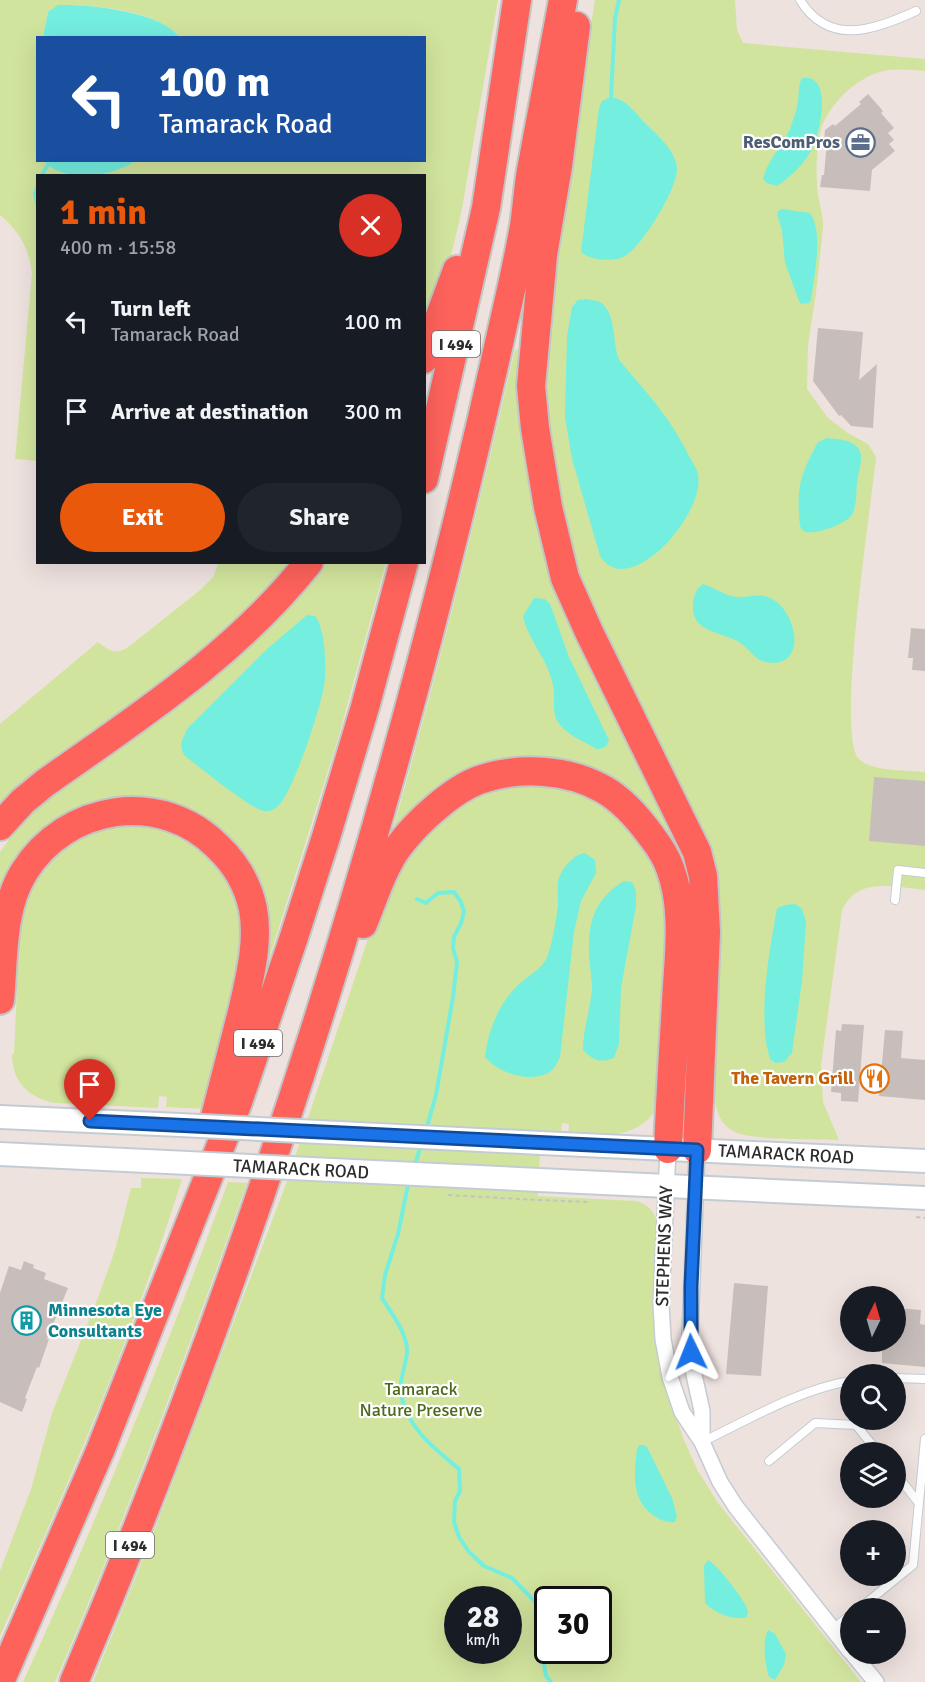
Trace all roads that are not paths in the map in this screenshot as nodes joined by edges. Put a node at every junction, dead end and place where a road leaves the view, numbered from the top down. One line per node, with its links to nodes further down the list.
1 (518, 0): 6 (highway, I 494)
2 (563, 0): 15 (highway, I 494)
3 (580, 0): 18 (highway)
4 (800, 0): 5 (lane)
5 (916, 11)
6 (486, 208): 7 (highway); 8 (highway, I 494)
7 (426, 353)
8 (426, 470)
9 (307, 564): 11 (highway)
10 (403, 564): 24 (highway, I 494)
11 (0, 826)
12 (925, 873): 13 (lane)
13 (896, 900)
14 (0, 1000): 24 (highway)
15 (291, 1101): 17 (highway); 40 (highway, I 494)
16 (0, 1117): 17 (street, TAMARACK ROAD, bridge)
17 (668, 1149): 18 (street, TAMARACK ROAD); 21 (street, STEPHENS WAY)
18 (697, 1150): 20 (street, TAMARACK ROAD); 22 (street, STEPHENS WAY)
19 (0, 1154): 21 (street, TAMARACK ROAD, bridge)
20 (925, 1161)
21 (665, 1186): 22 (street, TAMARACK ROAD); 30 (street, STEPHENS WAY)
22 (695, 1188): 23 (street, TAMARACK ROAD); 30 (street, STEPHENS WAY)
23 (925, 1198)
24 (183, 1242): 39 (highway, I 494)
25 (906, 1378): 26 (lane)
26 (925, 1379)
27 (840, 1383): 30 (lane)
28 (840, 1422): 31 (lane)
29 (925, 1439): 33 (lane)
30 (702, 1442): 36 (street, STEPHENS WAY)
31 (769, 1461)
32 (906, 1487): 33 (lane)
33 (918, 1502): 34 (lane)
34 (872, 1598)
35 (840, 1623): 36 (lane)
36 (833, 1629): 37 (street, STEPHENS WAY)
37 (840, 1638)
38 (861, 1664): 41 (street, STEPHENS WAY)
39 (0, 1682)
40 (74, 1682)
41 (876, 1682)

